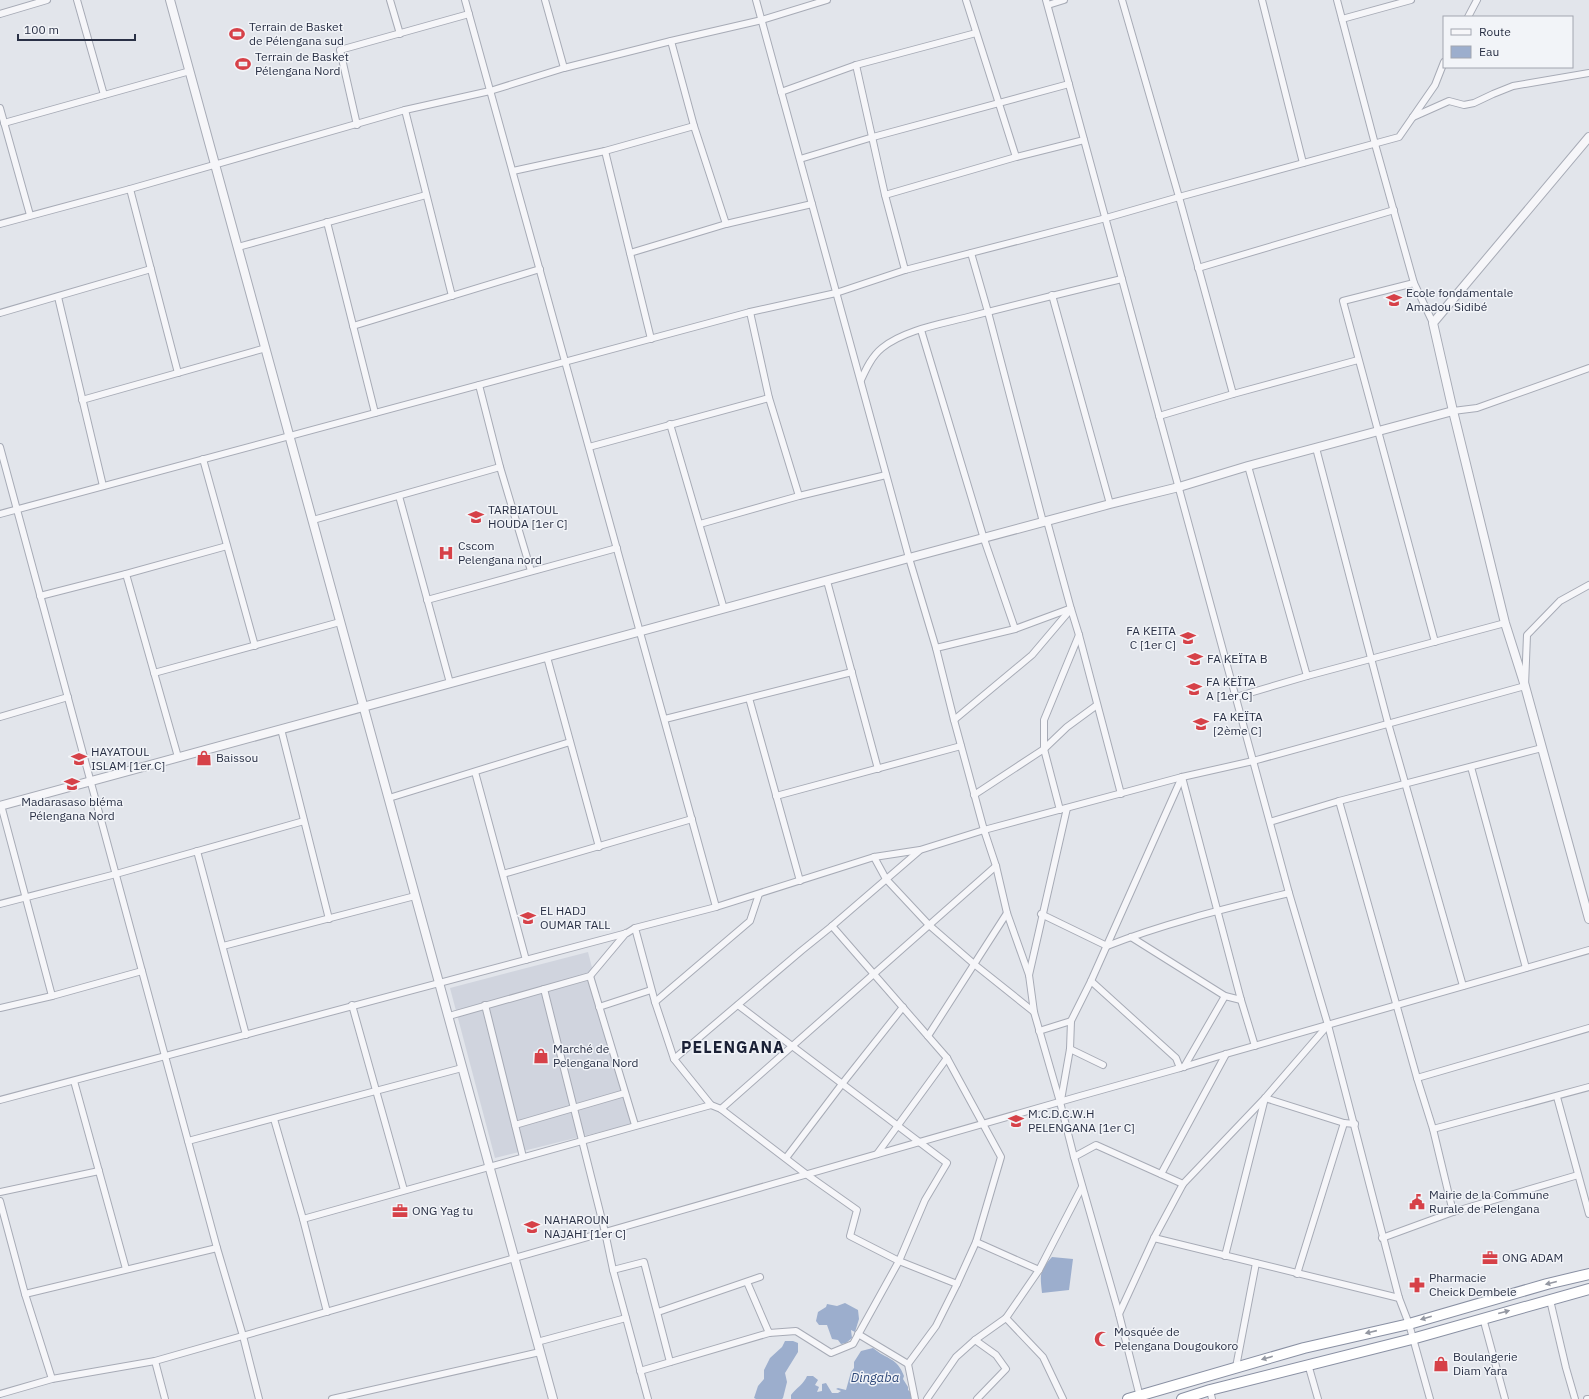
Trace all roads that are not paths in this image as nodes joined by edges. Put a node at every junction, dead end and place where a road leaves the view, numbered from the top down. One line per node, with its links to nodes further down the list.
1 (47, 0): 17 (street)
2 (77, 0): 33 (street)
3 (170, 0): 28 (street)
4 (390, 0): 23 (street)
5 (465, 0): 18 (street)
6 (545, 0): 27 (street)
7 (756, 0): 21 (street)
8 (827, 0): 21 (street)
9 (966, 0): 22 (street)
10 (1064, 0): 16 (street)
11 (1122, 0): 54 (street)
12 (1262, 0): 48 (street)
13 (1336, 0): 20 (street)
14 (1410, 0): 20 (street)
15 (1476, 0): 19 (street)
16 (1047, 2): 30 (street)
17 (0, 14)
18 (469, 14): 23 (street); 31 (street)
19 (1468, 16)
20 (1342, 19): 44 (street)
21 (762, 20): 24 (street); 32 (street)
22 (976, 33): 26 (street); 34 (street)
23 (400, 34): 39 (street)
24 (671, 41): 27 (street); 40 (street)
25 (1443, 64): 37 (street)
26 (856, 65): 32 (street); 41 (street)
27 (564, 68): 31 (street)
28 (190, 71): 33 (street); 49 (street)
29 (1589, 73): 37 (street)
30 (1069, 84): 34 (street); 43 (street)
31 (490, 91): 36 (street); 50 (street)
32 (781, 92): 47 (street)
33 (104, 95): 38 (street)
34 (999, 104): 41 (street); 46 (street)
35 (0, 108): 38 (street)
36 (405, 110): 39 (street); 52 (street)
37 (1413, 117): 44 (street)
38 (4, 123): 57 (street)
39 (357, 125): 49 (street)
40 (694, 126): 45 (street); 61 (street)
41 (873, 137): 47 (street); 53 (street)
42 (1589, 137): 78 (street)
43 (1084, 140): 46 (street); 58 (street)
44 (1374, 144): 48 (street); 56 (street)
45 (605, 150): 50 (street); 64 (street)
46 (1016, 157): 53 (street)
47 (800, 159): 55 (street)
48 (1304, 163): 54 (street)
49 (215, 165): 51 (street); 62 (street)
50 (513, 172): 66 (street)
51 (130, 189): 57 (street); 67 (street)
52 (426, 195): 59 (street); 73 (street)
53 (885, 195): 68 (street)
54 (1179, 197): 58 (street); 65 (street)
55 (812, 204): 61 (street); 71 (street)
56 (1394, 210): 65 (street); 70 (street)
57 (30, 216): 60 (street)
58 (1106, 218): 63 (street); 69 (street)
59 (328, 222): 62 (street); 79 (street)
60 (0, 224)
61 (726, 224): 64 (street)
62 (238, 247): 82 (street)
63 (971, 252): 68 (street); 76 (street)
64 (630, 253): 81 (street)
65 (1198, 268): 89 (street)
66 (540, 269): 73 (street); 84 (street)
67 (152, 270): 74 (street); 86 (street)
68 (905, 270): 71 (street)
69 (1122, 279): 72 (street); 94 (street)
70 (1414, 283): 78 (street); 83 (street)
71 (836, 293): 75 (street); 87 (street)
72 (1052, 295): 76 (street); 109 (street)
73 (452, 296): 79 (street)
74 (58, 297): 77 (street); 91 (street)
75 (750, 312): 81 (street); 90 (street)
76 (988, 312): 80 (street); 113 (street)
77 (0, 313)
78 (1432, 323): 92 (street)
79 (353, 326): 93 (street)
80 (921, 330): 87 (street); 115 (street)
81 (651, 339): 84 (street)
82 (266, 348): 86 (street); 97 (street)
83 (1358, 360): 89 (street); 96 (street)
84 (565, 362): 88 (street); 99 (street)
85 (1589, 368): 92 (street)
86 (178, 373): 91 (street)
87 (860, 380): 104 (street)
88 (478, 385): 93 (street); 103 (street)
89 (1233, 394): 94 (street)
90 (769, 398): 95 (street); 108 (street)
91 (82, 400): 105 (street)
92 (1453, 411): 96 (street); 128 (street)
93 (375, 413): 97 (street)
94 (1159, 416): 106 (street)
95 (670, 424): 99 (street); 114 (street)
96 (1378, 431): 100 (street); 132 (street)
97 (290, 436): 101 (street); 112 (street)
98 (0, 447): 110 (street)
99 (589, 447): 117 (street)
100 (1316, 448): 102 (street); 136 (street)
101 (203, 459): 105 (street); 116 (street)
102 (1248, 466): 106 (street); 139 (street)
103 (500, 467): 107 (street); 119 (street)
104 (886, 475): 108 (street); 118 (street)
105 (103, 486): 110 (street)
106 (1179, 487): 109 (street); 143 (street)
107 (398, 496): 112 (street); 124 (street)
108 (799, 496): 114 (street)
109 (1110, 504): 113 (street)
110 (17, 510): 111 (street); 123 (street)
111 (0, 514)
112 (313, 520): 127 (street)
113 (1045, 522): 115 (street); 126 (street)
114 (700, 524): 125 (street)
115 (984, 539): 118 (street); 129 (street)
116 (227, 546): 120 (street); 133 (street)
117 (617, 548): 119 (street); 130 (street)
118 (909, 558): 121 (street); 134 (street)
119 (531, 571): 124 (street)
120 (126, 574): 123 (street); 138 (street)
121 (827, 581): 125 (street); 137 (street)
122 (1589, 585): 141 (street)
123 (40, 596): 142 (street)
124 (427, 600): 140 (street)
125 (724, 609): 130 (street)
126 (1071, 609): 129 (street); 131 (street); 149 (street)
127 (340, 622): 133 (street); 146 (street)
128 (1505, 623): 132 (street); 141 (street)
129 (1015, 629): 134 (street)
130 (640, 632): 135 (street); 148 (street)
131 (1079, 634): 145 (street); 155 (street)
132 (1435, 642): 136 (street)
133 (255, 646): 138 (street)
134 (936, 648): 149 (street)
135 (547, 657): 140 (street); 152 (street)
136 (1371, 659): 139 (street); 150 (street)
137 (852, 672): 144 (street); 159 (street)
138 (154, 673): 156 (street)
139 (1307, 676): 143 (street)
140 (450, 683): 146 (street)
141 (1525, 686): 150 (street); 154 (street)
142 (68, 697): 147 (street); 162 (street)
143 (1236, 697): 157 (street)
144 (749, 698): 148 (street); 166 (street)
145 (1097, 704): 155 (street); 164 (street)
146 (364, 707): 151 (street); 167 (street)
147 (0, 717)
148 (665, 720): 172 (street)
149 (954, 720): 153 (street)
150 (1388, 723): 157 (street); 163 (street)
151 (281, 729): 156 (street); 171 (street)
152 (570, 742): 160 (street); 175 (street)
153 (961, 746): 159 (street); 165 (street)
154 (1542, 748): 158 (street); 194 (street)
155 (1044, 749): 165 (street); 170 (street)
156 (178, 757): 162 (street)
157 (1253, 761): 161 (street); 173 (street)
158 (1471, 767): 163 (street); 205 (street)
159 (878, 769): 166 (street)
160 (476, 772): 167 (street); 181 (street)
161 (1182, 777): 164 (street); 190 (street); 201 (street)
162 (91, 782): 169 (street); 180 (street)
163 (1405, 784): 168 (street); 212 (street)
164 (1121, 794): 170 (street)
165 (974, 795): 174 (street)
166 (776, 796): 183 (street)
167 (389, 798): 186 (street)
168 (1339, 802): 173 (street); 222 (street)
169 (1, 805): 187 (street)
170 (1063, 809): 174 (street); 192 (street)
171 (304, 820): 177 (street); 193 (street)
172 (692, 820): 175 (street); 189 (street)
173 (1270, 822): 184 (street)
174 (984, 830): 176 (street); 179 (street)
175 (599, 847): 181 (street)
176 (920, 850): 178 (street); 182 (street)
177 (197, 851): 180 (street); 200 (street)
178 (874, 857): 182 (street); 183 (street)
179 (996, 866): 191 (street); 195 (street)
180 (116, 874): 187 (street); 206 (street)
181 (503, 874): 203 (street)
182 (886, 879): 195 (street); 196 (street)
183 (800, 881): 185 (street)
184 (1289, 893): 190 (street); 229 (street)
185 (759, 894): 189 (street); 218 (street)
186 (416, 896): 193 (street); 211 (street)
187 (26, 897): 188 (street); 215 (street)
188 (0, 904)
189 (716, 907): 197 (street)
190 (1217, 911): 199 (street); 217 (street)
191 (1007, 913): 204 (street); 208 (street)
192 (1041, 914): 201 (street); 208 (street)
193 (329, 919): 200 (street)
194 (1589, 919)
195 (929, 925): 204 (street); 207 (street)
196 (832, 926): 207 (street); 221 (street)
197 (635, 928): 198 (street); 214 (street)
198 (627, 932): 203 (street); 209 (street)
199 (1131, 936): 201 (street); 216 (street)
200 (222, 946): 232 (street)
201 (1107, 946): 210 (street)
202 (1589, 950): 205 (street)
203 (526, 960): 211 (street)
204 (974, 964): 226 (street); 233 (street)
205 (1526, 968): 212 (street)
206 (142, 971): 215 (street); 238 (street)
207 (873, 974): 224 (street); 234 (street)
208 (1029, 975): 226 (street)
209 (590, 976): 213 (street); 223 (street)
210 (1091, 981): 228 (street); 243 (street)
211 (439, 983): 219 (street); 227 (street)
212 (1463, 986): 222 (street)
213 (544, 989): 220 (street); 255 (street)
214 (651, 990): 218 (street); 223 (street)
215 (52, 996): 225 (street)
216 (1225, 996): 217 (street); 243 (street)
217 (1241, 1000): 235 (street)
218 (655, 1002): 240 (street)
219 (352, 1005): 232 (street); 248 (street)
220 (485, 1005): 227 (street); 261 (street)
221 (738, 1005): 234 (street); 240 (street)
222 (1397, 1005): 229 (street); 244 (street)
223 (599, 1007): 249 (street)
224 (903, 1007): 233 (street); 246 (street)
225 (0, 1008)
226 (1034, 1012): 231 (street)
227 (449, 1016): 242 (street)
228 (1071, 1021): 231 (street); 236 (street)
229 (1328, 1025): 235 (street); 251 (street); 260 (street)
230 (1589, 1028): 244 (street)
231 (1039, 1031): 253 (street)
232 (246, 1035): 238 (street)
233 (928, 1036): 239 (street)
234 (792, 1046): 246 (street); 256 (street)
235 (1255, 1046): 237 (street)
236 (1070, 1050): 241 (street); 253 (street)
237 (1226, 1054): 243 (street); 275 (street)
238 (166, 1057): 245 (street); 266 (street)
239 (947, 1058): 259 (street); 263 (street)
240 (674, 1059): 254 (street)
241 (1103, 1065)
242 (462, 1068): 248 (street); 272 (street)
243 (1182, 1068): 253 (street)
244 (1417, 1078): 264 (street)
245 (74, 1081): 252 (street); 273 (street)
246 (842, 1084): 263 (street); 271 (street)
247 (1589, 1087): 250 (street)
248 (376, 1091): 257 (street); 279 (street)
249 (625, 1093): 255 (street); 262 (street)
250 (1557, 1096): 264 (street); 276 (street)
251 (1265, 1098): 258 (street); 277 (street); 290 (street)
252 (0, 1100)
253 (1060, 1102): 259 (street); 270 (street)
254 (711, 1105): 256 (street); 262 (street)
255 (574, 1108): 261 (street); 265 (street)
256 (721, 1109): 271 (street)
257 (274, 1119): 266 (street); 284 (street)
258 (1344, 1123): 260 (street); 297 (street)
259 (982, 1124): 267 (street); 288 (street)
260 (1355, 1124): 287 (street)
261 (515, 1125): 269 (street)
262 (635, 1125): 265 (street)
263 (897, 1126): 267 (street); 268 (street)
264 (1433, 1129): 282 (street)
265 (582, 1140): 269 (street); 285 (street)
266 (188, 1141): 289 (street)
267 (920, 1142): 268 (street); 292 (street)
268 (877, 1154): 274 (street)
269 (523, 1157): 272 (street)
270 (1074, 1157): 275 (street); 278 (street)
271 (786, 1158): 274 (street)
272 (489, 1166): 279 (street); 291 (street)
273 (99, 1171): 280 (street); 294 (street)
274 (806, 1174): 285 (street); 292 (street)
275 (1161, 1174): 277 (street)
276 (1578, 1175): 282 (street); 283 (street)
277 (1183, 1184): 286 (street)
278 (1082, 1187): 296 (street); 308 (street)
279 (404, 1190): 284 (street)
280 (0, 1192)
281 (0, 1201): 303 (street)
282 (1453, 1212): 287 (street)
283 (1589, 1214)
284 (303, 1219): 306 (street)
285 (605, 1232): 291 (street); 295 (street)
286 (1154, 1238): 290 (street); 308 (street)
287 (1382, 1238): 304 (street)
288 (976, 1242): 296 (street); 301 (street)
289 (217, 1248): 294 (street); 315 (street)
290 (1226, 1256): 293 (street)
291 (515, 1258): 306 (street); 318 (street)
292 (899, 1262): 301 (street); 314 (street)
293 (1256, 1263): 297 (street); 324 (street)
294 (126, 1269): 303 (street)
295 (613, 1270): 307 (street); 309 (street)
296 (1039, 1270): 310 (street)
297 (1297, 1274): 304 (street)
298 (1589, 1274): 312 (highway, one-way to 312)
299 (760, 1277): 300 (street)
300 (748, 1282): 307 (street); 313 (street)
301 (957, 1284): 322 (street)
302 (1589, 1289): 305 (highway)
303 (25, 1294): 326 (street)
304 (1399, 1298): 312 (street)
305 (1550, 1300): 311 (highway, one-way to 305); 345 (street)
306 (327, 1312): 315 (street)
307 (658, 1312): 321 (street)
308 (1119, 1314): 330 (street)
309 (626, 1318): 318 (street); 325 (street)
310 (1006, 1318): 317 (street); 339 (street)
311 (1483, 1318): 316 (highway); 344 (street)
312 (1409, 1324): 316 (street); 324 (highway, one-way to 324)
313 (769, 1333): 314 (street); 321 (street)
314 (858, 1334): 322 (street)
315 (243, 1336): 320 (street); 332 (street)
316 (1412, 1339): 323 (highway); 343 (street)
317 (975, 1340): 337 (street); 338 (street)
318 (537, 1342): 319 (street)
319 (540, 1352): 329 (street); 334 (street)
320 (155, 1361): 326 (street); 331 (street)
321 (670, 1362): 325 (street)
322 (908, 1364): 336 (street)
323 (1308, 1364): 328 (highway); 342 (street)
324 (1236, 1367): 330 (highway)
325 (640, 1371): 335 (street)
326 (52, 1379): 327 (street)
327 (0, 1394)
328 (1211, 1394): 341 (highway)
329 (350, 1397): 333 (street)
330 (1140, 1398): 340 (highway)
331 (165, 1399)
332 (259, 1399)
333 (332, 1399)
334 (553, 1399)
335 (648, 1399)
336 (915, 1399)
337 (927, 1399)
338 (977, 1399)
339 (1063, 1399)
340 (1128, 1399)
341 (1182, 1399)
342 (1318, 1399)
343 (1430, 1399)
344 (1505, 1399)
345 (1575, 1399)

